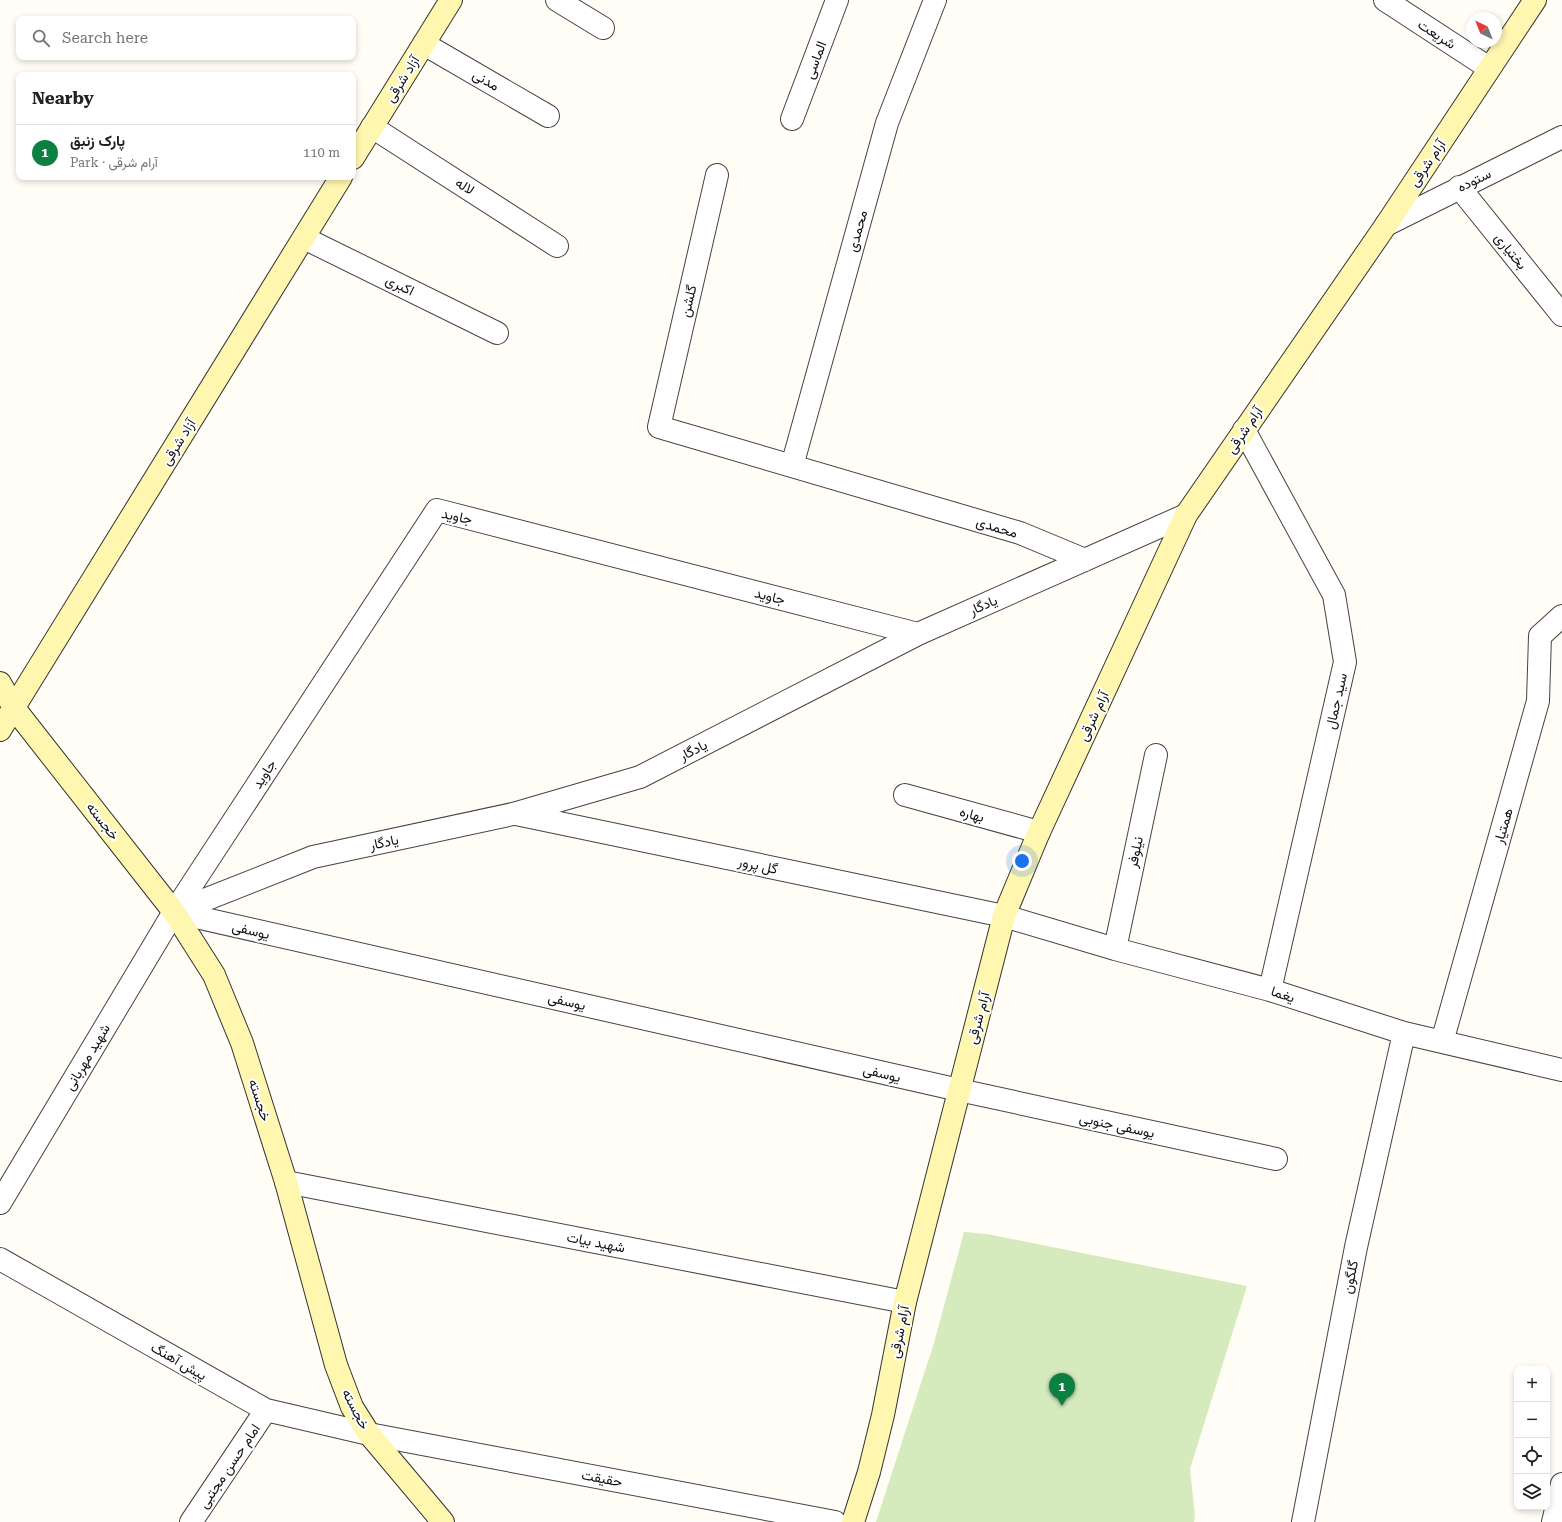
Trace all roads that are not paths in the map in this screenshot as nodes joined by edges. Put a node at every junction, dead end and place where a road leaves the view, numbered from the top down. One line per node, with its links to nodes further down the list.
1 (451, 0): 8 (street, آزاد شرقی)
2 (557, 0): 7 (street)
3 (837, 0): 11 (street, الماسی)
4 (935, 0): 25 (street, محمدی)
5 (1385, 0): 9 (street, شریعت)
6 (1535, 0): 9 (street, آرام شرقی)
7 (603, 28)
8 (424, 44): 10 (street, مدنی); 12 (street, آزاد شرقی)
9 (1490, 68): 18 (street, آرام شرقی)
10 (548, 116)
11 (792, 119)
12 (372, 127): 14 (street, آزاد شرقی); 20 (street, لاله)
13 (1562, 137): 17 (street, ستوده)
14 (356, 153)
15 (717, 175): 23 (street, گلشن)
16 (339, 180): 19 (street, آزاد شرقی)
17 (1459, 187): 18 (street, ستوده); 21 (street, بختیاری)
18 (1386, 225): 24 (street, آرام شرقی)
19 (304, 238): 22 (street, اکبری); 31 (street, آزاد شرقی)
20 (557, 246)
21 (1562, 315)
22 (497, 333)
23 (658, 428): 25 (street, محمدی)
24 (1244, 430): 26 (street, آرام شرقی); 40 (street, سید جمال)
25 (792, 466): 27 (street, محمدی)
26 (1186, 515): 27 (street, یادگار); 36 (street, آرام شرقی)
27 (1085, 560): 29 (street, یادگار)
28 (1562, 616): 42 (street, همتیار)
29 (918, 634): 35 (street, یادگار); 37 (street, جاوید)
30 (0, 683): 31 (street, خجسته)
31 (14, 708): 32 (street, آزاد شرقی); 37 (street, خجسته)
32 (0, 730)
33 (1156, 756): 39 (street, نیلوفر)
34 (905, 796): 36 (street, بهاره)
35 (513, 814): 37 (street, یادگار); 38 (street, گل پرور)
36 (1039, 832): 38 (street, آرام شرقی)
37 (174, 912): 44 (street, یوسفی); 46 (street, خجسته); 47 (street, شهید مهربانی)
38 (1004, 916): 39 (street, یغما); 44 (street, آرام شرقی)
39 (1115, 948): 40 (street, یغما)
40 (1270, 990): 41 (street, یغما)
41 (1404, 1033): 42 (street, یغما); 57 (street, گلگون)
42 (1442, 1042): 43 (street, یغما)
43 (1562, 1070)
44 (959, 1090): 45 (street, یوسفی جنوبی); 49 (street, آرام شرقی)
45 (1276, 1159)
46 (286, 1182): 49 (street, شهید بیات); 51 (street, خجسته)
47 (0, 1203)
48 (0, 1259): 50 (street, پیش آهنگ)
49 (905, 1302): 56 (street, آرام شرقی)
50 (266, 1410): 51 (street, پیش آهنگ); 53 (street, امام حسن مجتبی)
51 (369, 1434): 54 (street, خجسته); 55 (street, حقیقت)
52 (1562, 1484): 58 (street)
53 (191, 1522)
54 (443, 1522)
55 (835, 1522)
56 (853, 1522)
57 (1303, 1522)
58 (1553, 1522)

